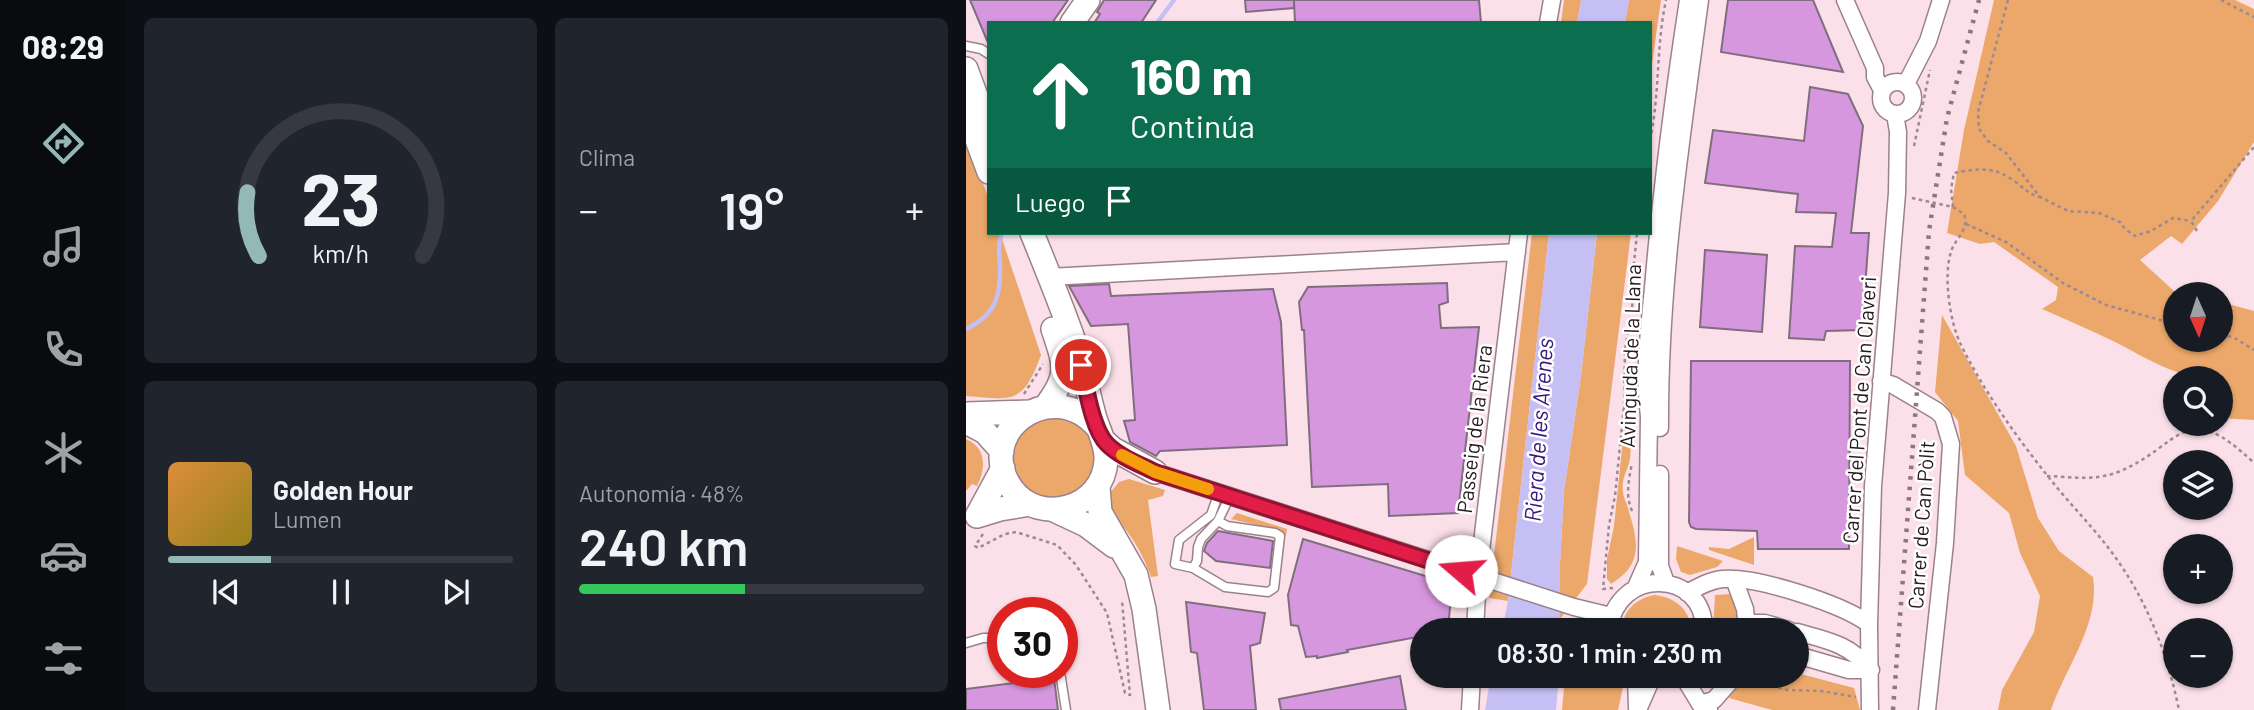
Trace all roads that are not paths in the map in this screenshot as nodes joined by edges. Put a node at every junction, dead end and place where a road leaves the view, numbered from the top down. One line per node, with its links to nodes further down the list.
1 (1088, 0): 7 (main road)
2 (1552, 0): 8 (street)
3 (1688, 0): 41 (street, Avinguda de la Llana)
4 (1700, 0): 40 (street, Avinguda de la Llana)
5 (1845, 0): 12 (street)
6 (1941, 0): 12 (street)
7 (1073, 21)
8 (1548, 21)
9 (966, 46): 10 (lane)
10 (987, 53)
11 (966, 67): 13 (main road); 16 (main road)
12 (1894, 85): 15 (street); 15 (street)
13 (987, 89)
14 (966, 110): 17 (main road)
15 (1895, 114): 23 (street, Carrer del Pont de Can Claveri)
16 (987, 125)
17 (987, 167)
18 (1020, 235): 24 (main road)
19 (1021, 235): 22 (main road)
20 (1519, 235): 21 (street, Passeig de la Riera)
21 (1517, 252): 22 (street); 38 (street, Passeig de la Riera)
22 (1049, 277): 27 (main road)
23 (1881, 381): 48 (street, Carrer del Pont de Can Claveri); 65 (street, Carrer de Can Pòlit)
24 (1031, 406): 25 (main road); 27 (main road); 28 (main road)
25 (966, 414)
26 (966, 422): 28 (main road)
27 (1101, 435): 29 (main road); 30 (main road)
28 (1003, 460): 32 (main road); 34 (main road)
29 (1155, 472): 30 (main road); 31 (street)
30 (1100, 483): 33 (main road); 36 (main road)
31 (1225, 494): 35 (lane); 37 (lane); 38 (street)
32 (1030, 504): 33 (main road); 34 (main road)
33 (1054, 510): 36 (main road)
34 (971, 521)
35 (1218, 522): 37 (lane); 37 (lane)
36 (1125, 554): 61 (main road)
37 (1193, 568)
38 (1486, 579): 43 (street, Passeig de la Riera); 44 (street)
39 (1734, 579): 42 (street); 47 (street); 48 (street)
40 (1666, 583): 41 (street); 42 (street)
41 (1636, 587): 45 (street)
42 (1687, 593): 46 (street)
43 (1478, 618)
44 (1599, 618)
45 (1612, 618)
46 (1702, 618)
47 (1746, 618)
48 (1869, 624): 53 (street, Carrer del Pont de Can Claveri)
49 (1809, 636): 53 (street)
50 (987, 638): 51 (lane)
51 (966, 643)
52 (1809, 658): 53 (street)
53 (1871, 670): 64 (street, Carrer del Pont de Can Claveri)
54 (1063, 688): 60 (lane)
55 (1471, 688): 62 (street)
56 (1641, 688): 63 (street)
57 (1692, 688): 59 (street)
58 (1724, 688): 59 (street)
59 (1706, 707)
60 (1066, 710)
61 (1158, 710)
62 (1470, 710)
63 (1637, 710)
64 (1870, 710)
65 (1927, 710)

